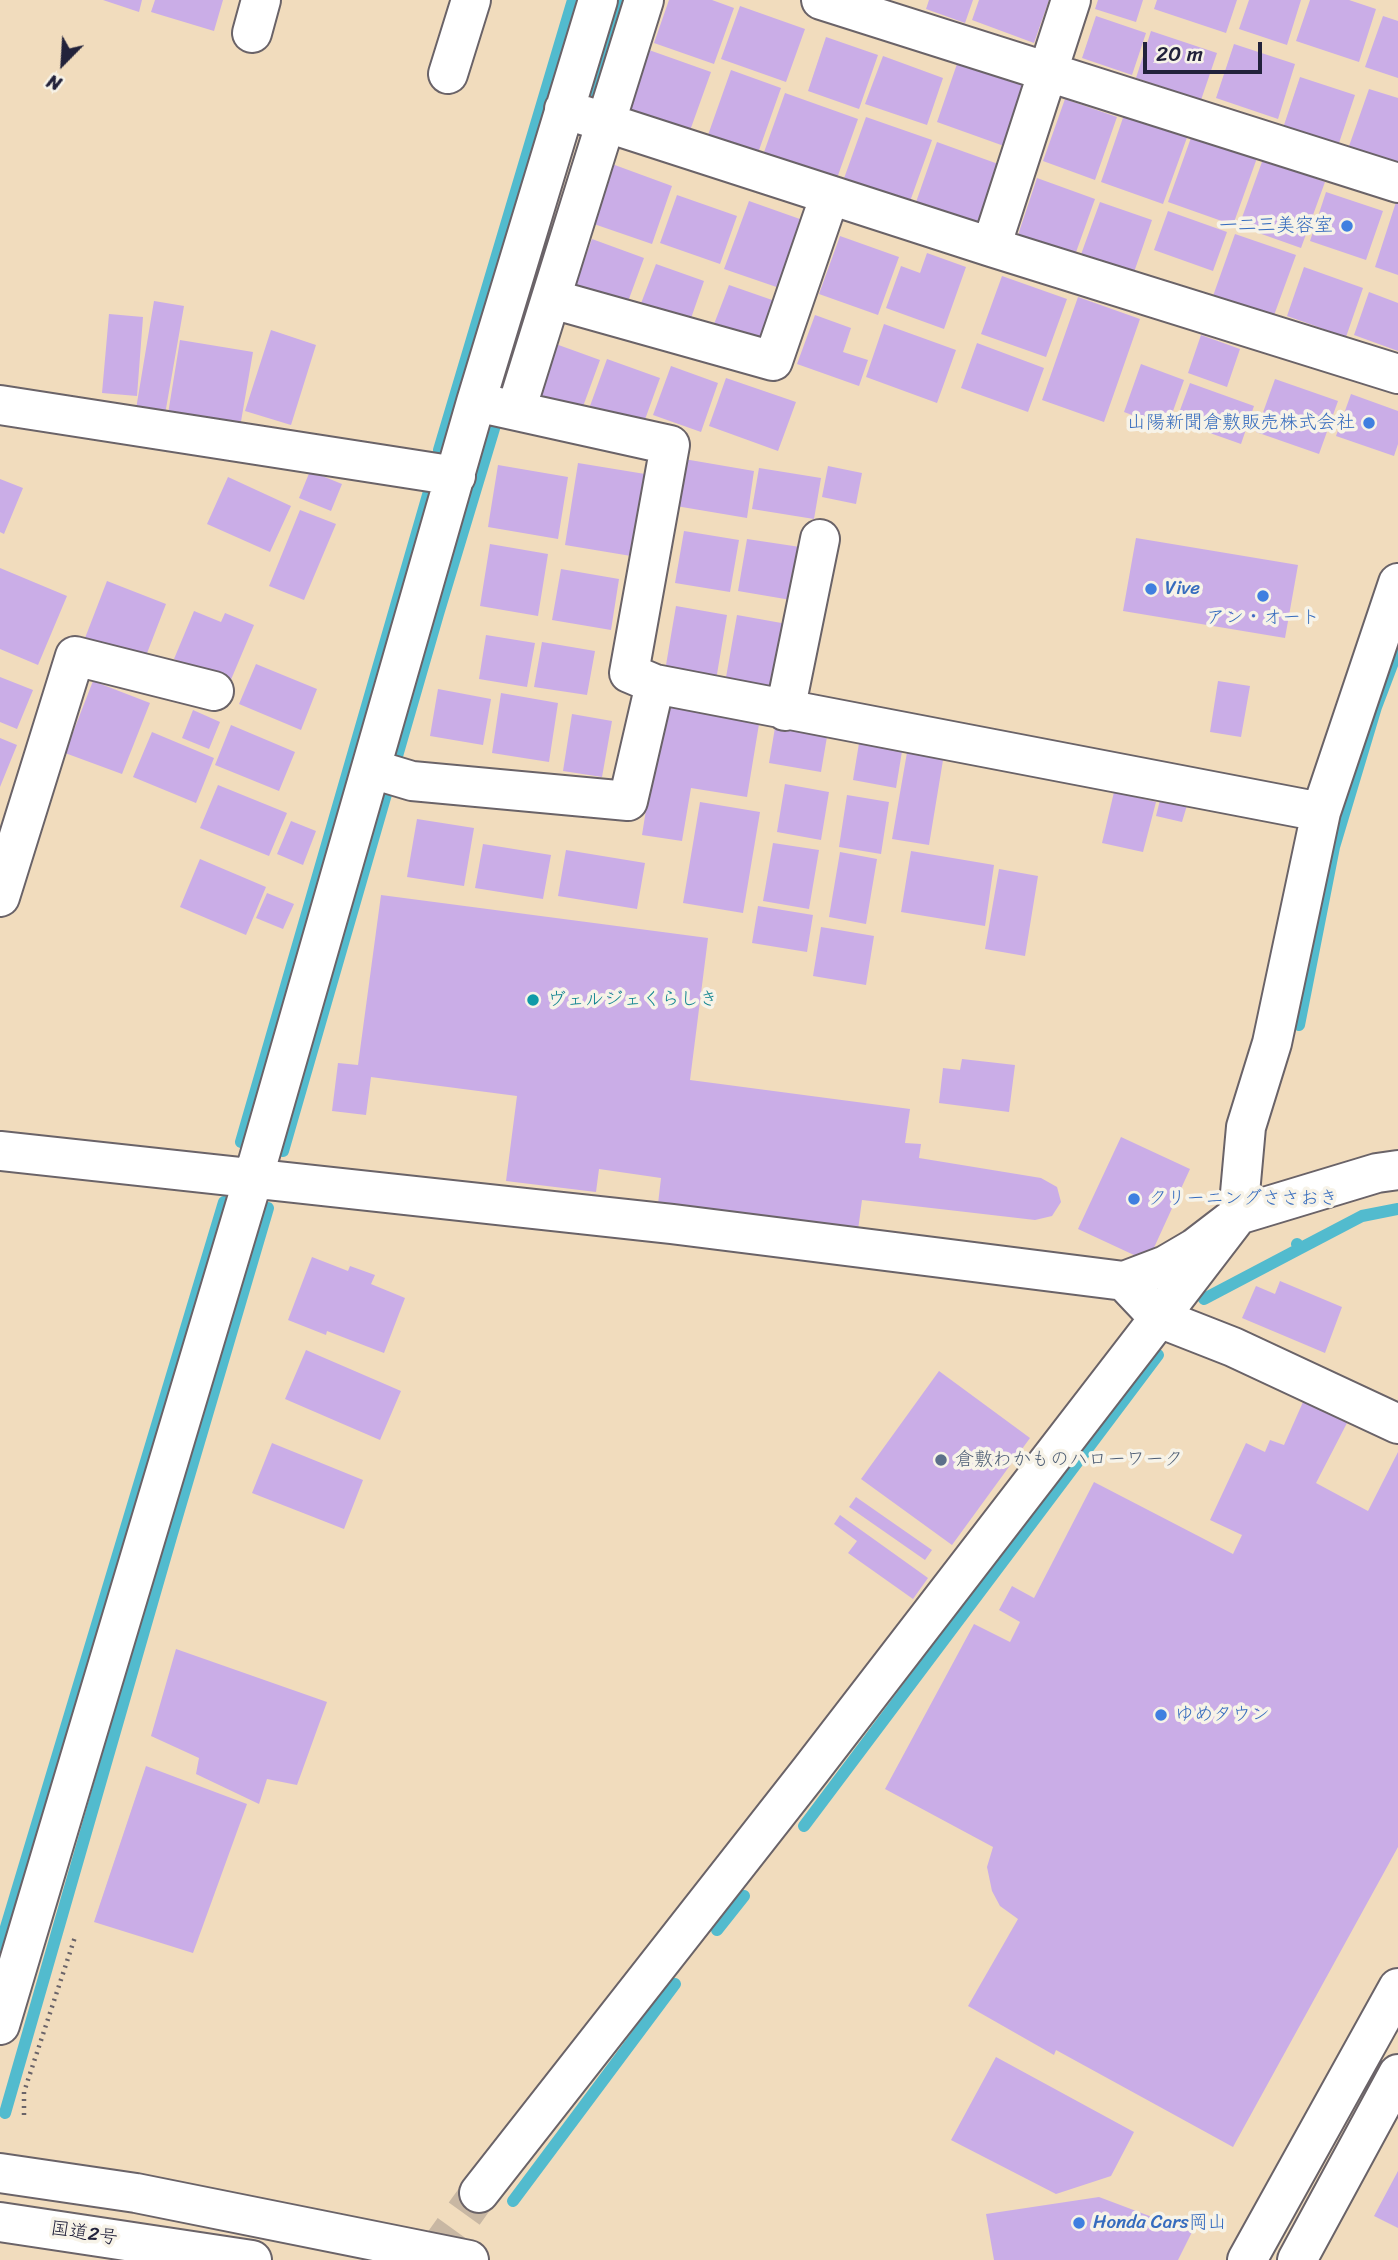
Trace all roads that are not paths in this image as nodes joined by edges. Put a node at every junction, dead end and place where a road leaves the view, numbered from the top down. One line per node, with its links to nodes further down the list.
1 (471, 0): 7 (main road)
2 (598, 0): 8 (main road)
3 (644, 0): 8 (main road)
4 (821, 0): 6 (main road)
5 (1071, 0): 6 (main road)
6 (1048, 72): 9 (main road); 11 (main road)
7 (448, 74)
8 (586, 116): 10 (main road); 12 (main road); 15 (main road)
9 (1398, 183)
10 (830, 195): 11 (main road); 12 (main road)
11 (991, 247): 13 (main road)
12 (552, 299): 15 (main road)
13 (1398, 373)
14 (0, 405): 16 (main road)
15 (497, 406): 16 (main road); 19 (main road)
16 (456, 476): 22 (main road)
17 (820, 539): 21 (main road)
18 (1398, 583): 23 (main road)
19 (654, 684): 21 (main road); 22 (main road)
20 (214, 691): 24 (main road)
21 (785, 711): 23 (main road)
22 (387, 773): 27 (main road)
23 (1321, 812): 28 (main road)
24 (0, 897)
25 (0, 1151): 27 (main road)
26 (1391, 1164): 28 (main road)
27 (253, 1179): 29 (main road); 32 (main road)
28 (1238, 1215): 29 (main road); 30 (main road)
29 (1124, 1281): 30 (main road)
30 (1159, 1318): 31 (main road); 37 (main road)
31 (1398, 1424)
32 (12, 1922): 34 (main road)
33 (1398, 1988): 41 (main road)
34 (0, 2025)
35 (1398, 2074): 42 (main road)
36 (0, 2173): 40 (main road)
37 (479, 2193)
38 (0, 2221): 39 (main road, 国道2号)
39 (252, 2260)
40 (469, 2260)
41 (1247, 2260)
42 (1297, 2260)

